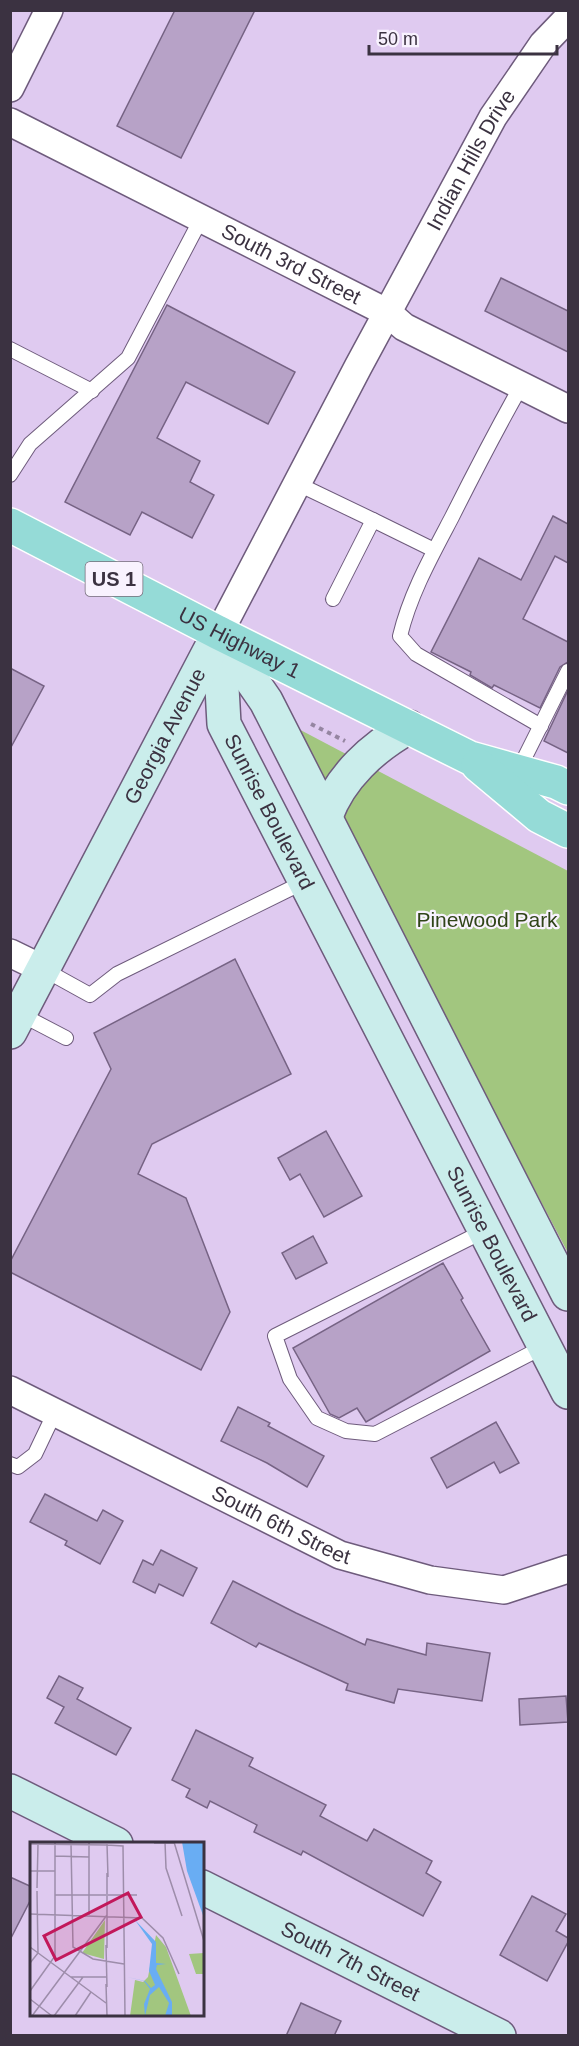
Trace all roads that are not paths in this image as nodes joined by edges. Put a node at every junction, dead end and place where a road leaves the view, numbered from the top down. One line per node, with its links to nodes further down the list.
1 (49, 10): 3 (street)
2 (568, 18): 6 (street, Indian Hills Drive)
3 (10, 88)
4 (10, 122): 5 (street, South 3rd Street)
5 (201, 219): 6 (street, South 3rd Street); 9 (lane)
6 (388, 313): 8 (street, South 3rd Street); 12 (street, Georgia Avenue)
7 (10, 349): 9 (lane)
8 (522, 386): 10 (street, South 3rd Street); 15 (lane)
9 (92, 391): 11 (lane)
10 (568, 409)
11 (10, 475)
12 (298, 484): 13 (lane); 17 (street, Georgia Avenue)
13 (373, 520): 15 (lane); 16 (lane)
14 (10, 525): 17 (main road, US Highway 1 / US 1)
15 (434, 550): 19 (lane)
16 (333, 599)
17 (219, 633): 20 (main road, US Highway 1 / US 1); 24 (main road); 26 (main road, Sunrise Boulevard); 28 (main road, Georgia Avenue)
18 (568, 671): 19 (lane)
19 (541, 726): 22 (lane)
20 (409, 728): 21 (main road, US Highway 1 / US 1); 24 (main road)
21 (470, 758): 22 (main road, US Highway 1 / US 1); 25 (main road, US Highway 1 / US 1)
22 (518, 771): 23 (main road, US Highway 1 / US 1)
23 (568, 788)
24 (326, 816): 32 (main road)
25 (568, 831)
26 (304, 882): 28 (lane); 31 (main road, Sunrise Boulevard)
27 (10, 953): 28 (street)
28 (43, 969): 29 (main road, Georgia Avenue)
29 (15, 1023): 30 (lane)
30 (66, 1038)
31 (486, 1230): 33 (main road, Sunrise Boulevard); 33 (lane)
32 (568, 1294)
33 (545, 1346): 35 (main road, Sunrise Boulevard)
34 (10, 1390): 36 (street, South 6th Street)
35 (568, 1392)
36 (55, 1412): 37 (lane); 38 (street, South 6th Street)
37 (14, 1465)
38 (568, 1569)
39 (10, 1791): 40 (main road)
40 (112, 1842)
41 (204, 1888): 42 (main road, South 7th Street)
42 (500, 2035)

